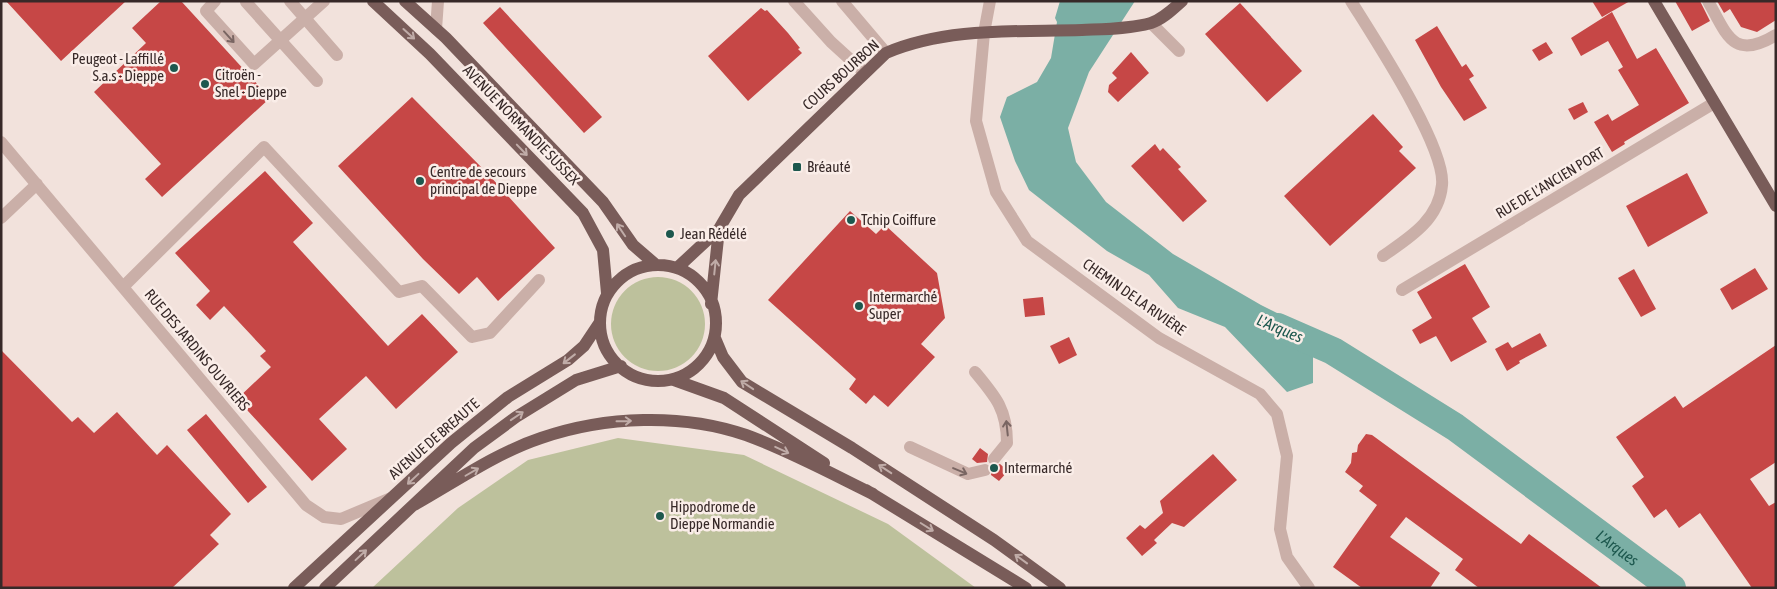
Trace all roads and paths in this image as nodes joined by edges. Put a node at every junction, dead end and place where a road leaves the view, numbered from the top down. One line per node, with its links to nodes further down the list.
1 (216, 1): 20 (street, one-way to 20)
2 (290, 1): 15 (street)
3 (324, 1): 15 (street)
4 (373, 1): 38 (main road, AVENUE NORMANDIE SUSSEX, one-way to 38)
5 (405, 1): 17 (main road, AVENUE NORMANDIE SUSSEX)
6 (438, 1): 17 (street)
7 (794, 1): 24 (street)
8 (842, 1): 22 (street)
9 (990, 1): 18 (street, CHEMIN DE LA RIVIÈRE)
10 (1182, 1): 16 (main road, COURS BOURBON)
11 (1351, 1): 32 (street)
12 (1654, 1): 26 (main road)
13 (1708, 1): 19 (street)
14 (246, 2): 20 (street)
15 (305, 18): 20 (street); 23 (street)
16 (1151, 23): 18 (main road, COURS BOURBON); 21 (street)
17 (436, 29): 33 (main road, AVENUE NORMANDIE SUSSEX, one-way to 17)
18 (984, 33): 22 (main road, COURS BOURBON); 55 (street, CHEMIN DE LA RIVIÈRE)
19 (1776, 35)
20 (280, 40): 25 (street)
21 (1179, 51)
22 (886, 53): 24 (main road, COURS BOURBON)
23 (337, 54)
24 (865, 73): 31 (main road, COURS BOURBON)
25 (317, 81)
26 (1714, 103): 29 (main road); 37 (street, RUE DE L'ANCIEN PORT)
27 (1, 142): 28 (street, RUE DES JARDINS OUVRIERS)
28 (37, 184): 30 (street); 36 (street, RUE DES JARDINS OUVRIERS)
29 (1776, 206)
30 (1, 218)
31 (719, 229): 34 (main road, COURS BOURBON); 39 (main road, COURS BOURBON, one-way to 31)
32 (1383, 256)
33 (656, 264): 34 (main road); 38 (main road)
34 (677, 268): 39 (main road)
35 (539, 280): 36 (street)
36 (123, 287): 49 (street, RUE DES JARDINS OUVRIERS)
37 (1402, 290)
38 (608, 293): 40 (main road)
39 (711, 305): 41 (main road)
40 (600, 322): 42 (main road); 49 (main road, AVENUE DE BREAUTE, one-way to 49)
41 (715, 338): 44 (main road); 54 (main road, one-way to 41)
42 (621, 366): 44 (main road); 50 (main road, one-way to 42)
43 (975, 372): 46 (street, one-way to 43)
44 (674, 380): 48 (main road)
45 (910, 448): 47 (street, one-way to 47)
46 (994, 460)
47 (985, 470)
48 (873, 494): 50 (main road, one-way to 48); 53 (main road, one-way to 53)
49 (394, 497): 51 (main road, AVENUE DE BREAUTE)
50 (414, 505): 52 (main road, one-way to 50)
51 (294, 588)
52 (325, 588)
53 (1026, 588)
54 (1060, 588)
55 (1309, 588)

